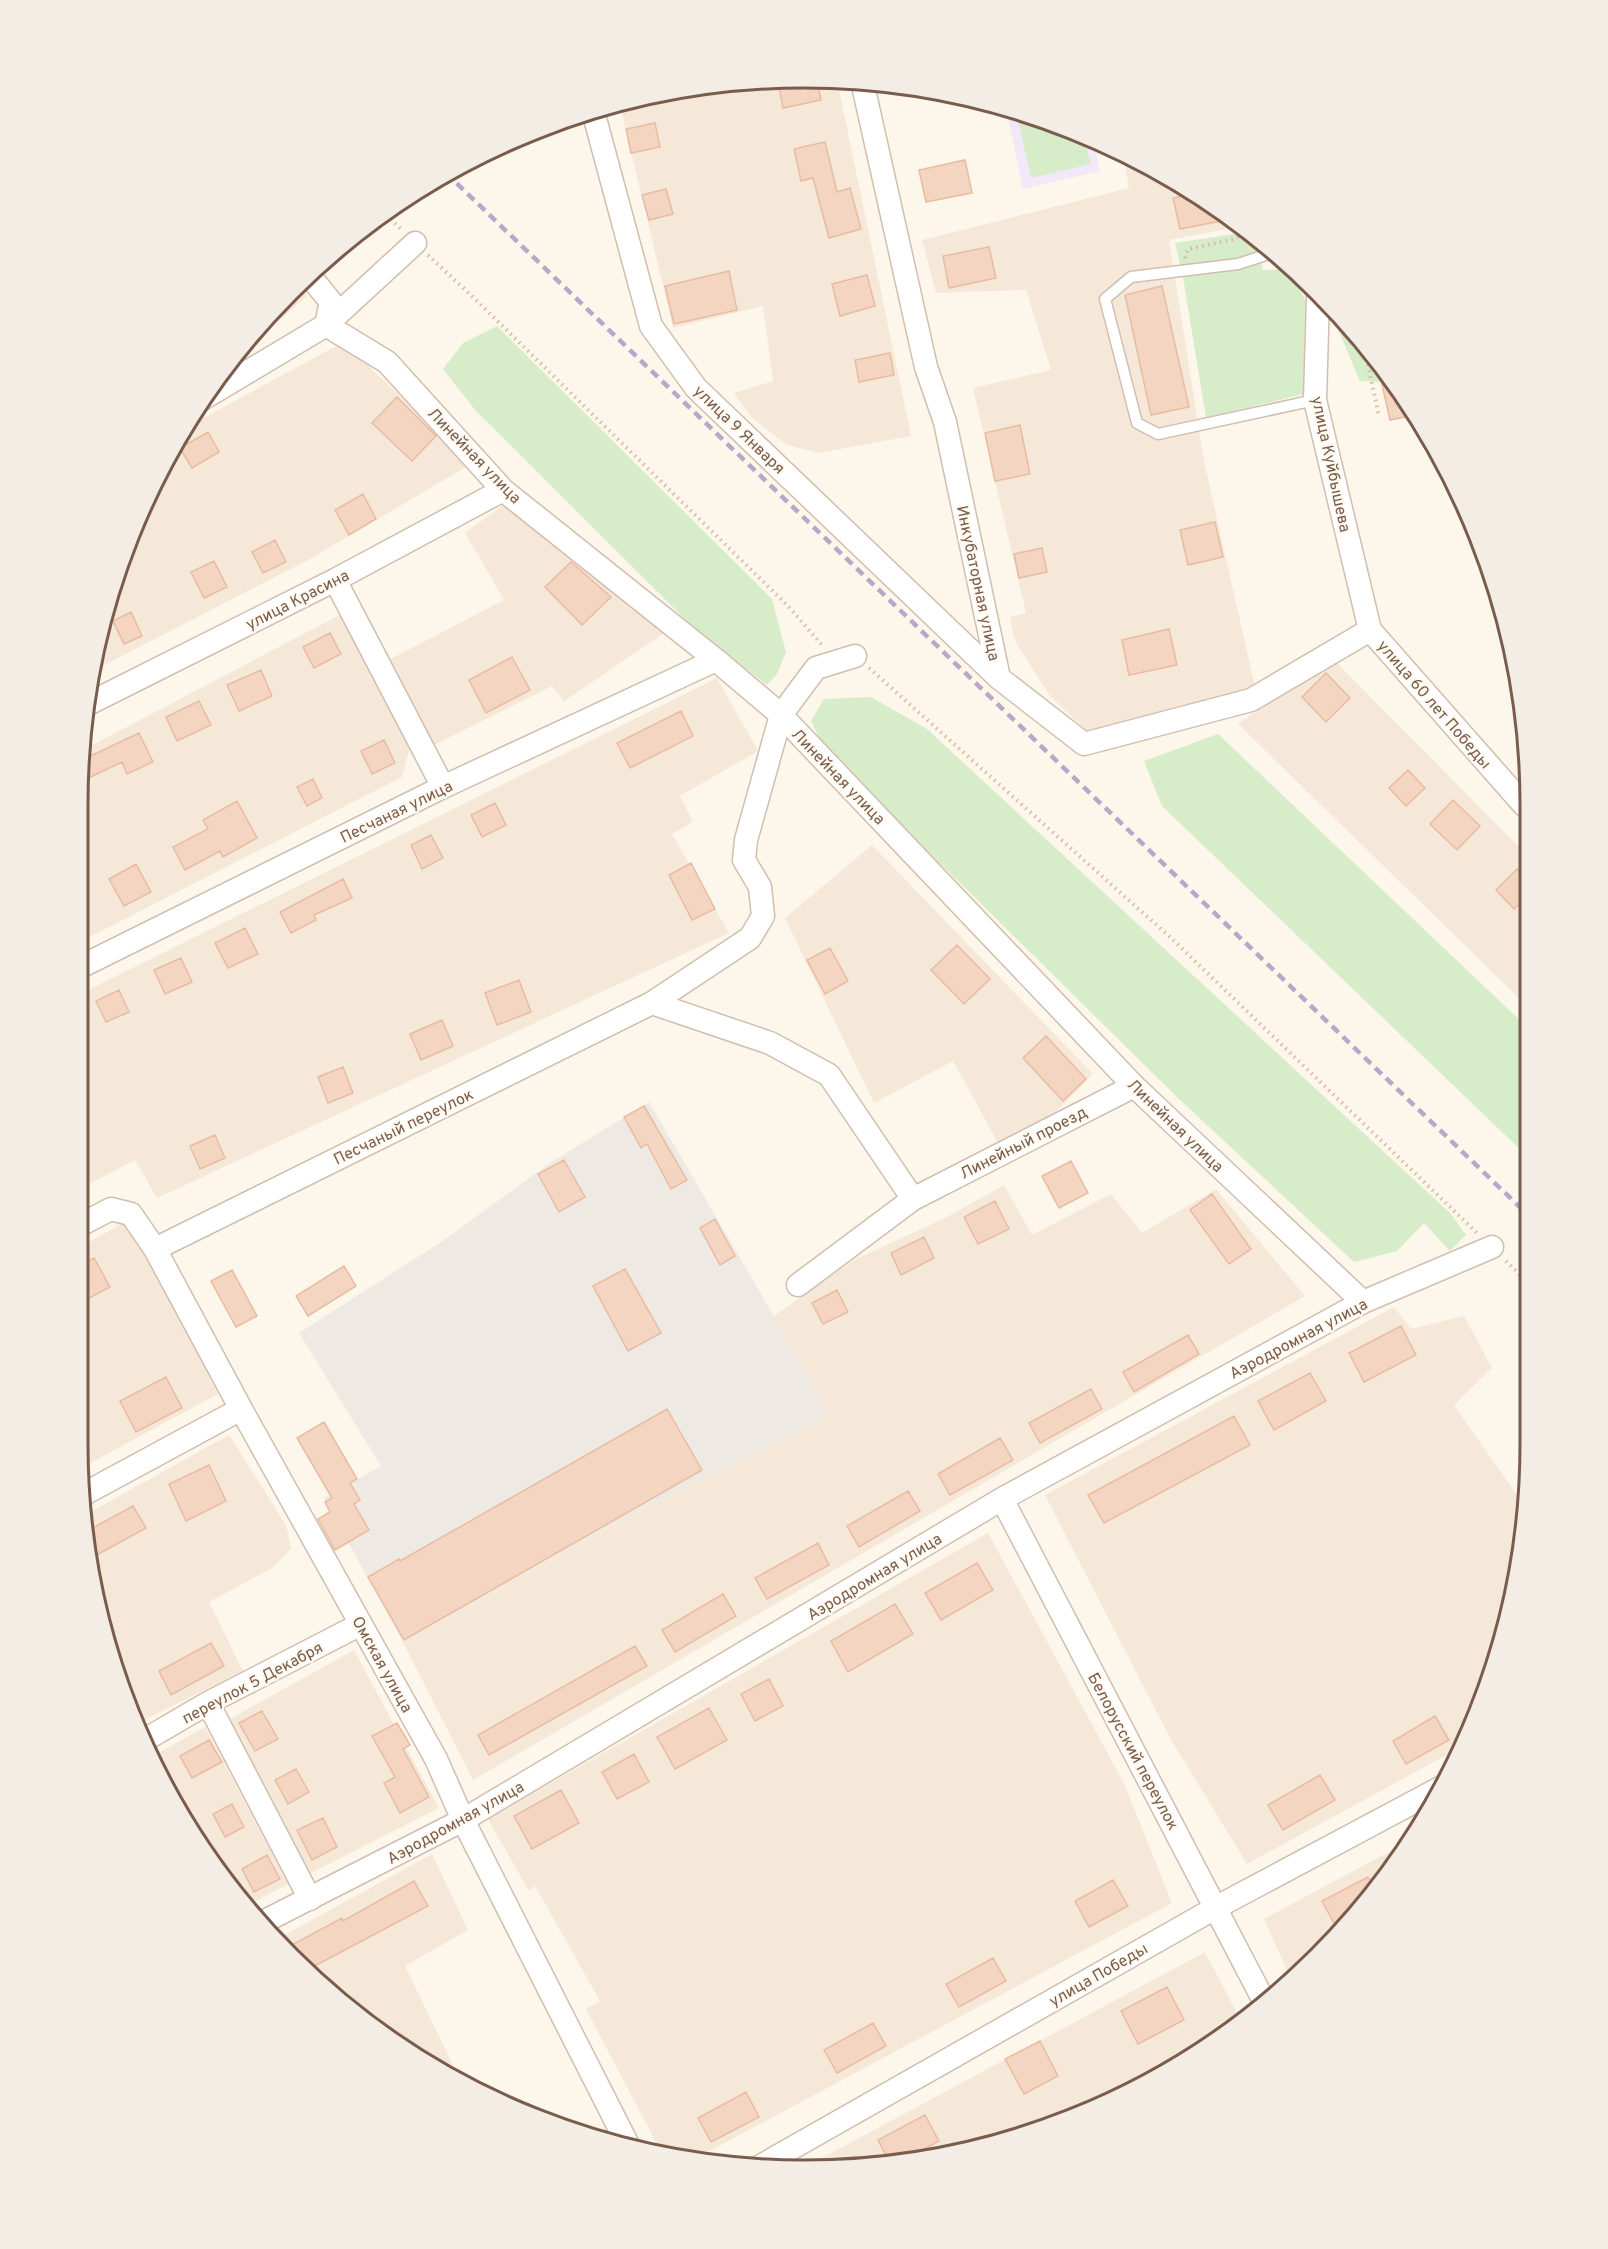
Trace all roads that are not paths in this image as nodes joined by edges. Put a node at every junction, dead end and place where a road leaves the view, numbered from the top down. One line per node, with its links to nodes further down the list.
1 (864, 91): 15 (street, Инкубаторная улица)
2 (595, 120): 15 (street, улица 9 Января)
3 (415, 243): 7 (street)
4 (1264, 256): 9 (lane)
5 (315, 282): 7 (street)
6 (1318, 306): 9 (street, улица Куйбышева)
7 (326, 325): 8 (street); 10 (street, Линейная улица)
8 (223, 387)
9 (1316, 400): 12 (street, улица Куйбышева)
10 (503, 490): 11 (street, улица Красина); 14 (street, Линейная улица)
11 (336, 580): 16 (street, улица Красина); 18 (street)
12 (1370, 630): 15 (street, Инкубаторная улица); 19 (street, улица 60 лет Победы)
13 (855, 656): 17 (street)
14 (716, 660): 17 (street, Линейная улица); 18 (street, Песчаная улица)
15 (999, 678)
16 (97, 700)
17 (781, 715): 21 (street); 22 (street, Линейная улица)
18 (443, 787): 20 (street, Песчаная улица)
19 (1520, 801)
20 (88, 963)
21 (652, 1003): 23 (street); 26 (street, Песчаный переулок)
22 (1134, 1086): 23 (street, Линейный проезд); 28 (street, Линейная улица)
23 (913, 1199): 27 (street, Линейный проезд)
24 (88, 1221): 26 (street, Омская улица)
25 (1492, 1247): 28 (street, Аэродромная улица)
26 (155, 1249): 29 (street, Омская улица)
27 (798, 1285)
28 (1364, 1302): 31 (street, Аэродромная улица)
29 (241, 1409): 30 (street); 32 (street, Омская улица)
30 (90, 1491)
31 (1002, 1499): 36 (street, Аэродромная улица); 38 (street, Белорусский переулок)
32 (361, 1624): 33 (street, переулок 5 Декабря); 36 (street, Омская улица)
33 (208, 1703): 34 (street, переулок 5 Декабря); 37 (street)
34 (151, 1736)
35 (1429, 1794): 38 (street, улица Победы)
36 (463, 1820): 37 (street, Аэродромная улица); 41 (street, Омская улица)
37 (310, 1899): 39 (street, Аэродромная улица)
38 (1216, 1907): 40 (street, Белорусский переулок); 42 (street, улица Победы)
39 (269, 1920)
40 (1261, 1995)
41 (624, 2137)
42 (772, 2159)

